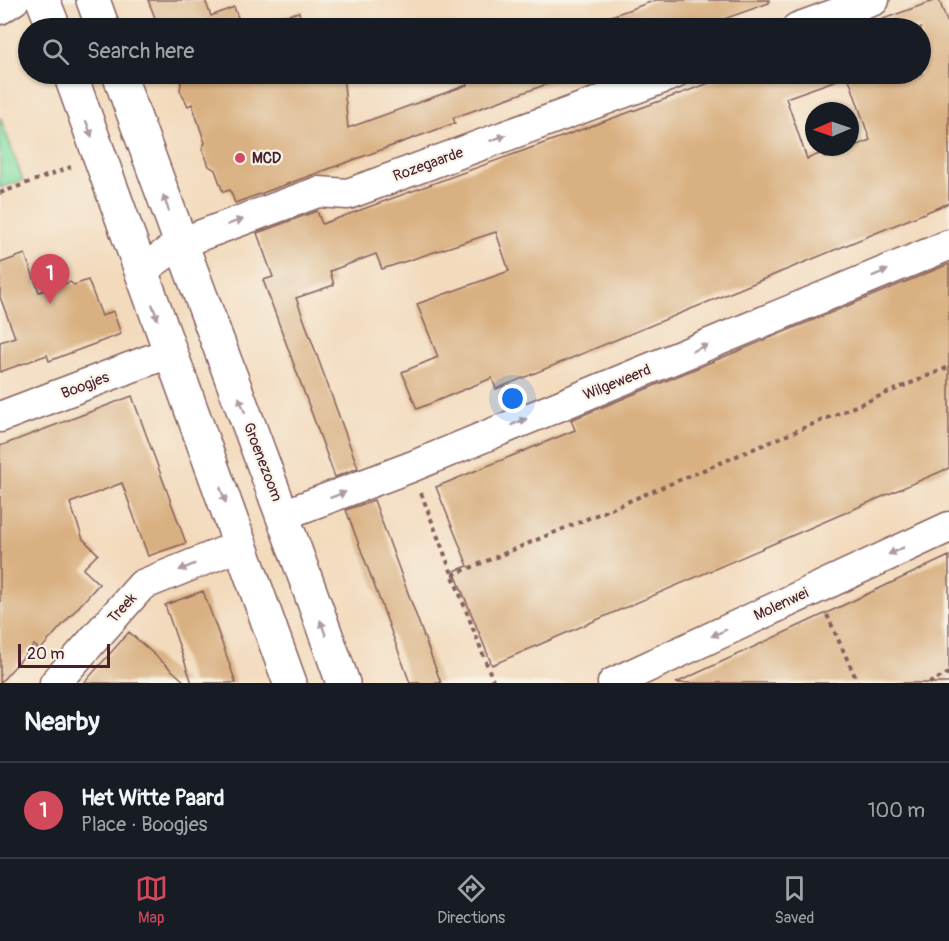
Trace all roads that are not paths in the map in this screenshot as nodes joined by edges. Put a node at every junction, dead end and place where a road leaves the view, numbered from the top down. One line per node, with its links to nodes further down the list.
1 (14, 0): 5 (street)
2 (43, 0): 6 (street)
3 (93, 0): 7 (street)
4 (874, 0): 8 (street)
5 (0, 9)
6 (50, 18)
7 (99, 18)
8 (824, 18)
9 (74, 84): 14 (street, one-way to 14)
10 (123, 84): 12 (street, Groenezoom, one-way to 10)
11 (647, 84): 12 (street, Rozegaarde, one-way to 11)
12 (180, 243): 14 (street); 17 (street, Groenezoom, one-way to 12)
13 (949, 245): 17 (street, Wilgeweerd, one-way to 13)
14 (140, 272): 15 (street, one-way to 15)
15 (171, 352): 16 (street, Boogjes); 19 (street, one-way to 19)
16 (0, 417)
17 (283, 515): 22 (street, Groenezoom, one-way to 17)
18 (949, 526): 23 (street, Molenwei, one-way to 23)
19 (241, 545): 20 (street, Treek, one-way to 20); 21 (street)
20 (54, 683)
21 (290, 683)
22 (343, 683)
23 (613, 683)

